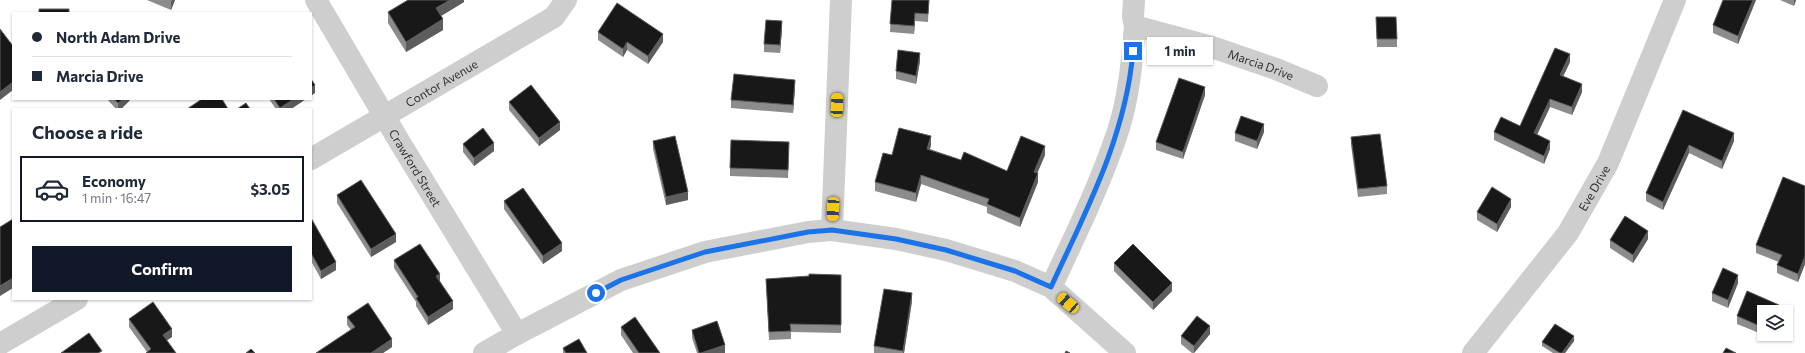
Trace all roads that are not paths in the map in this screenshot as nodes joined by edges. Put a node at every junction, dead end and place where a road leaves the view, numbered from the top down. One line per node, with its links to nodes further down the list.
1 (316, 0): 8 (street, Crawford Street)
2 (566, 0): 8 (street, Contor Avenue)
3 (841, 0): 10 (street)
4 (1134, 0): 6 (street)
5 (1675, 0): 17 (street, Eve Drive)
6 (1135, 26): 7 (street, Marcia Drive); 11 (street)
7 (1317, 86)
8 (384, 116): 9 (street, Contor Avenue); 13 (street, Crawford Street)
9 (312, 158)
10 (832, 230): 11 (street); 13 (street)
11 (1051, 287): 16 (street)
12 (75, 300): 14 (street)
13 (517, 334): 15 (street)
14 (0, 344)
15 (484, 353)
16 (1125, 353)
17 (1473, 353)

